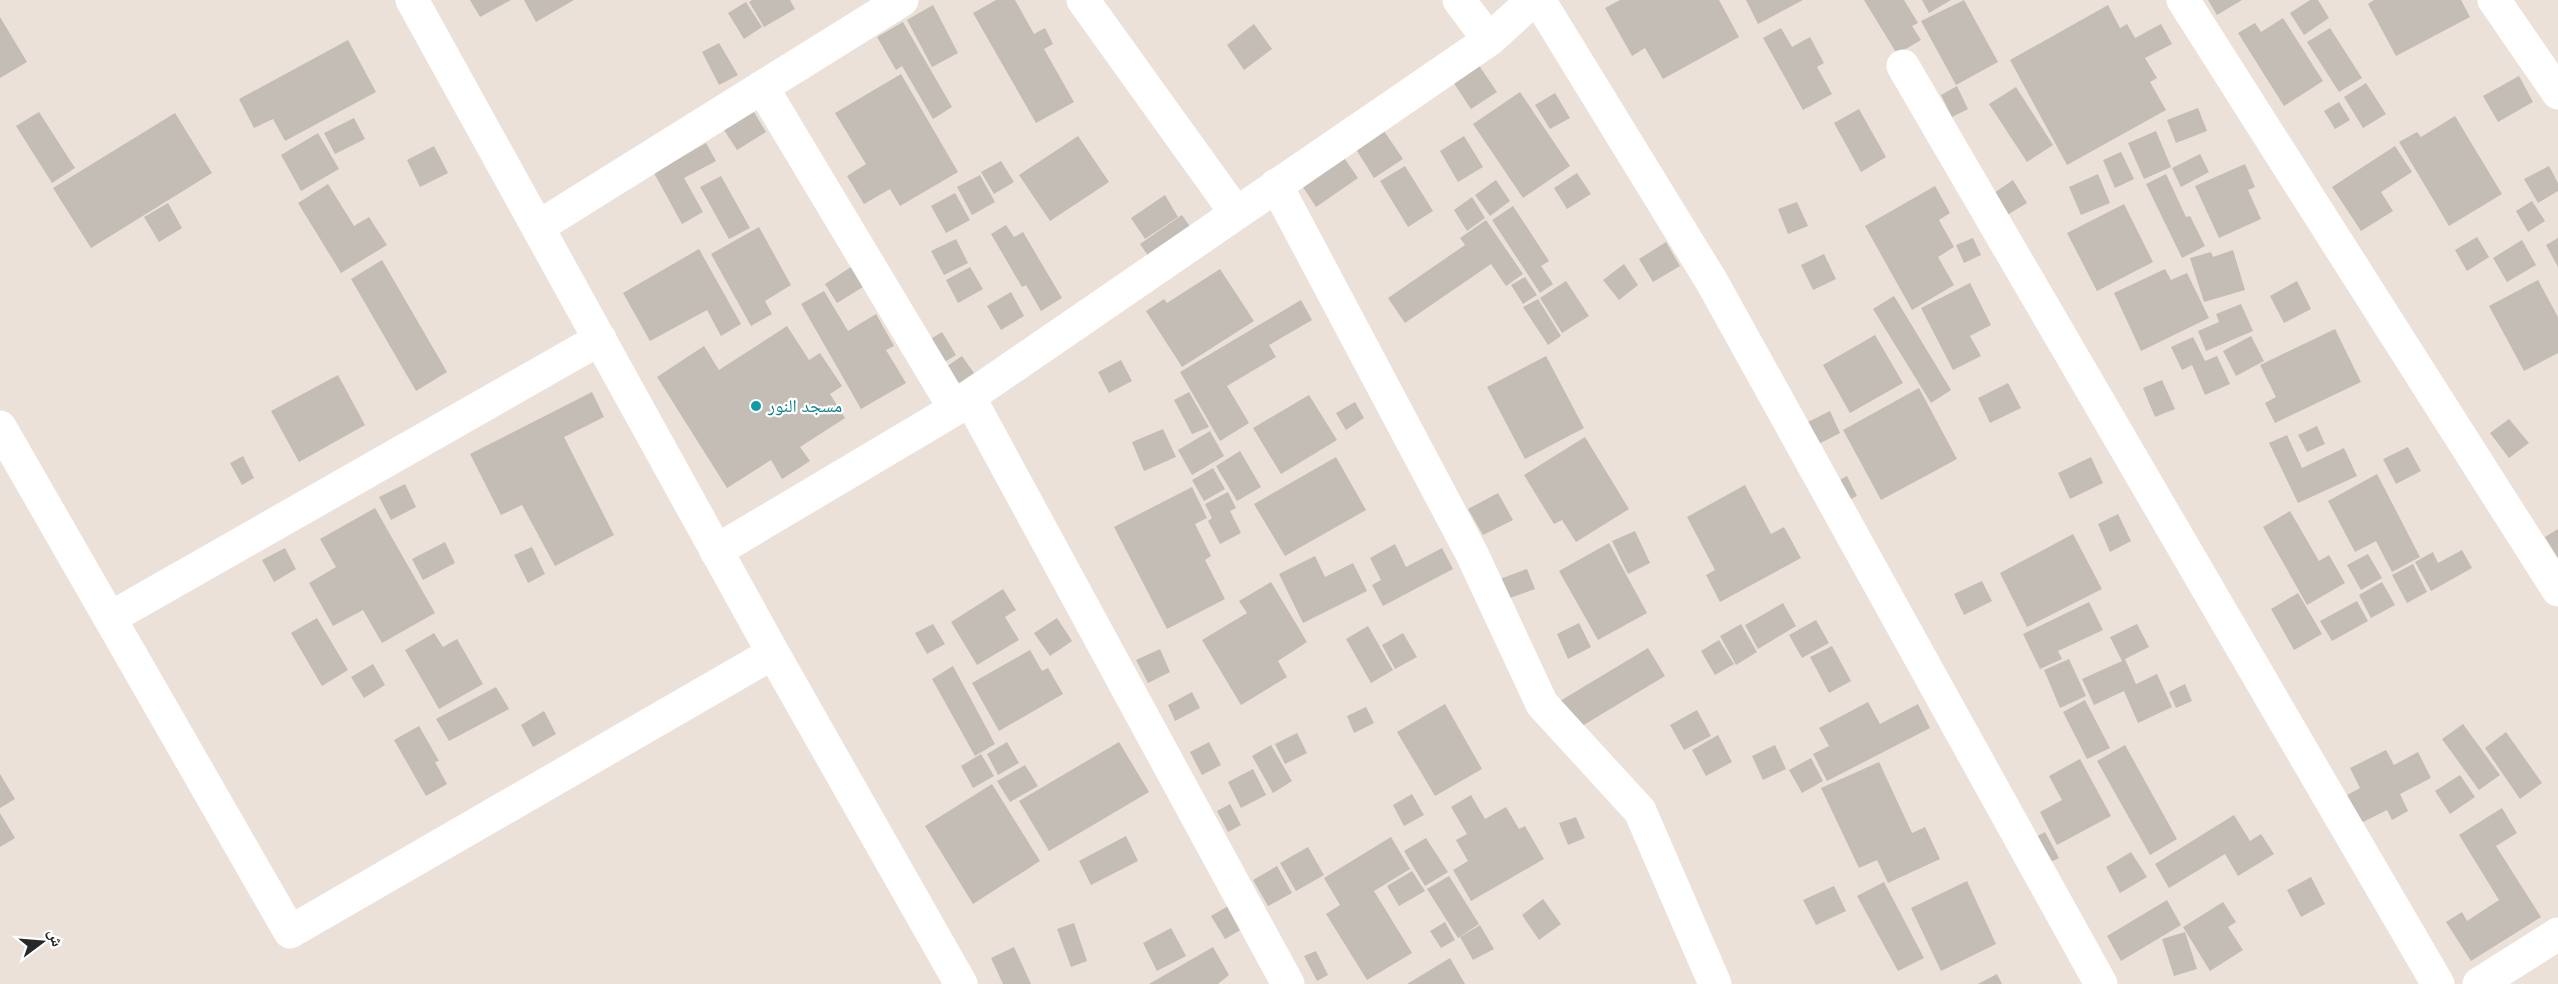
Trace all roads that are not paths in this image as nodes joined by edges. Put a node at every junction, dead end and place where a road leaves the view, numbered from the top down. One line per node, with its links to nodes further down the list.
1 (412, 0): 15 (street)
2 (902, 0): 11 (street)
3 (1083, 0): 14 (street)
4 (1459, 0): 9 (street)
5 (1533, 0): 9 (street)
6 (1539, 0): 27 (street)
7 (2183, 0): 20 (street)
8 (2494, 0): 12 (street)
9 (1488, 40): 13 (street)
10 (1903, 66): 28 (street)
11 (762, 87): 15 (street); 17 (street)
12 (2558, 93)
13 (1276, 185): 14 (street); 26 (street)
14 (1236, 213): 17 (street)
15 (538, 227): 16 (street)
16 (600, 339): 19 (street); 21 (street)
17 (962, 403): 19 (street); 25 (street)
18 (0, 427): 21 (street)
19 (716, 551): 22 (street)
20 (2558, 590)
21 (110, 618): 22 (street)
22 (773, 653): 24 (street)
23 (2558, 934): 29 (street)
24 (961, 984)
25 (1288, 984)
26 (1715, 984)
27 (2101, 984)
28 (2438, 984)
29 (2479, 984)

